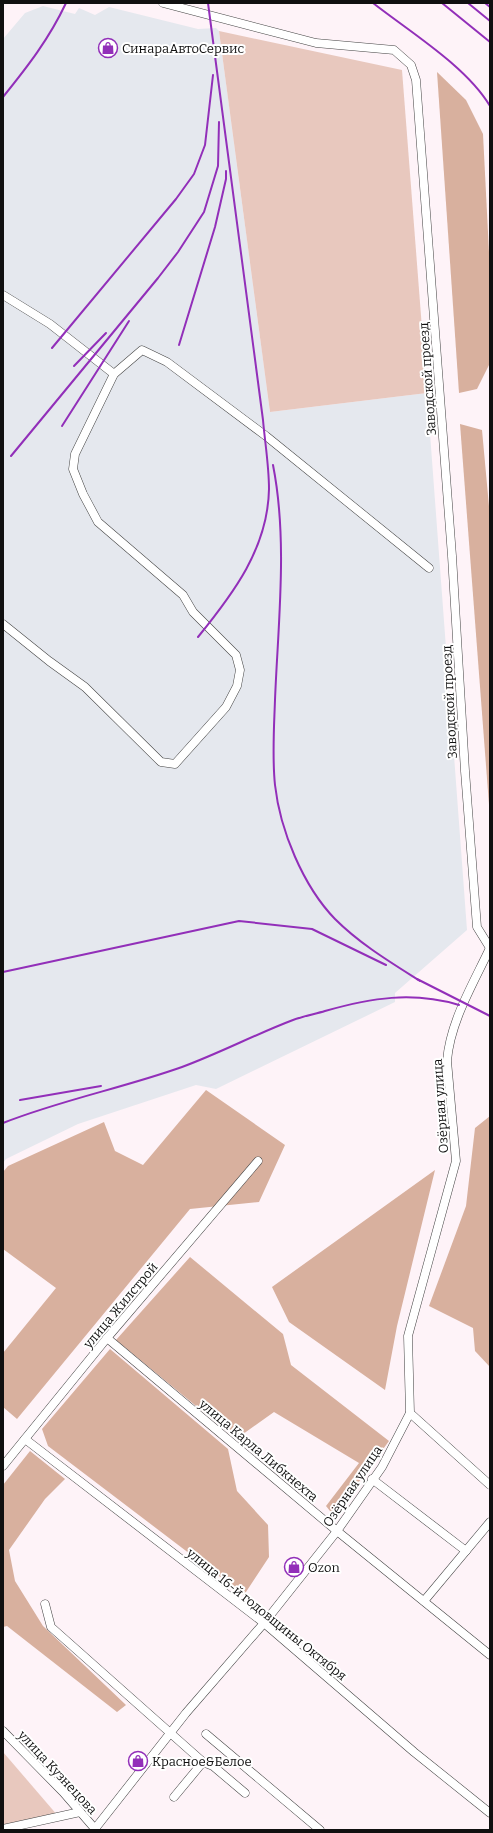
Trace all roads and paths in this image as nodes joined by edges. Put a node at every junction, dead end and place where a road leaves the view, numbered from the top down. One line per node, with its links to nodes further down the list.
1 (163, 3): 6 (street, Заводской проезд)
2 (3, 295): 3 (street)
3 (114, 374): 4 (street); 5 (street)
4 (429, 568)
5 (3, 624)
6 (490, 948): 9 (street, Озёрная улица)
7 (258, 1161): 8 (street, улица Жилстрой)
8 (107, 1338): 10 (street, улица Жилстрой); 15 (street, улица Карла Либкнехта)
9 (410, 1413): 12 (street, Озёрная улица); 13 (street)
10 (25, 1439): 11 (street, улица Жилстрой); 19 (street, улица 16-й годовщины Октября)
11 (3, 1466)
12 (372, 1479): 15 (street, Озёрная улица); 16 (street)
13 (490, 1485)
14 (490, 1522): 16 (street)
15 (337, 1531): 17 (street, улица Карла Либкнехта); 19 (street, Озёрная улица)
16 (466, 1551): 17 (street)
17 (424, 1601): 20 (street, улица Карла Либкнехта)
18 (45, 1604): 22 (street)
19 (264, 1623): 22 (street, Озёрная улица); 28 (street, улица 16-й годовщины Октября)
20 (490, 1655)
21 (3, 1731): 27 (street, улица Кузнецова)
22 (170, 1733): 24 (street); 30 (street, Озёрная улица)
23 (206, 1734): 31 (street)
24 (203, 1762): 25 (street); 26 (street)
25 (245, 1793)
26 (174, 1797)
27 (80, 1812): 29 (street); 30 (street, улица Кузнецова)
28 (490, 1813)
29 (3, 1829)
30 (94, 1830)
31 (320, 1830)

